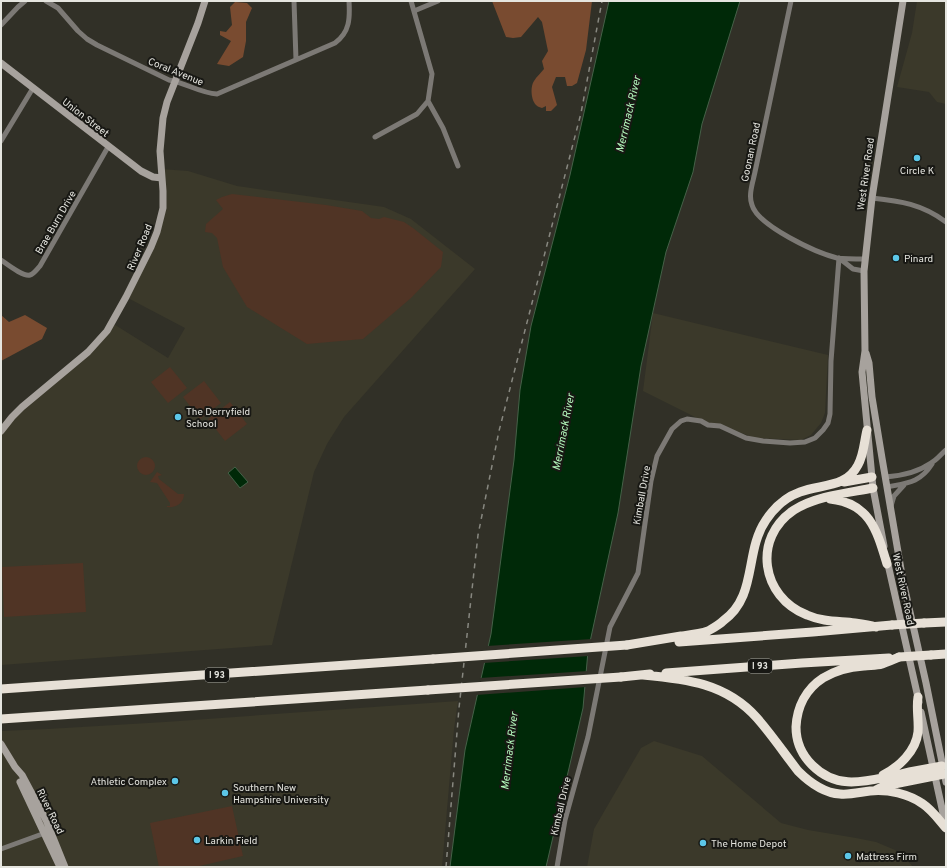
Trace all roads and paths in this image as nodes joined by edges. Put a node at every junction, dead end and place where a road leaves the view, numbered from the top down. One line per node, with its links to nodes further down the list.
1 (26, 1): 11 (street)
2 (46, 1): 14 (street, Coral Avenue)
3 (205, 1): 14 (main road, River Road)
4 (294, 1): 12 (street)
5 (348, 1): 12 (street, Coral Avenue)
6 (411, 1): 10 (street)
7 (438, 1): 10 (street)
8 (791, 1): 24 (street, Goonan Road)
9 (903, 1): 22 (main road, West River Road)
10 (414, 11): 16 (street)
11 (1, 25)
12 (296, 60): 14 (street, Coral Avenue)
13 (1, 63): 15 (main road, Union Street)
14 (176, 82): 21 (main road, River Road)
15 (33, 88): 18 (street); 19 (main road, Union Street)
16 (428, 101): 17 (street); 20 (street)
17 (375, 137)
18 (1, 141)
19 (108, 147): 21 (main road, Union Street); 26 (street, Brae Burn Drive)
20 (458, 166)
21 (162, 178): 30 (main road, River Road)
22 (872, 198): 23 (street); 25 (main road, West River Road)
23 (946, 222)
24 (839, 258): 25 (street, Goonan Road); 27 (street, Goonan Road); 62 (street, Kimball Drive)
25 (865, 259): 27 (main road, West River Road)
26 (1, 260)
27 (864, 271): 28 (main road, West River Road)
28 (865, 351): 29 (main road, West River Road); 34 (main road, West River Road)
29 (867, 430): 33 (main road, West River Road); 36 (highway)
30 (1, 431)
31 (946, 450): 32 (street)
32 (932, 463): 34 (street); 35 (street)
33 (872, 477): 34 (main road); 36 (highway); 38 (main road, West River Road)
34 (885, 477): 37 (main road, West River Road)
35 (908, 482): 37 (street); 40 (street)
36 (840, 483): 44 (highway)
37 (887, 487): 38 (main road); 40 (main road, West River Road)
38 (873, 488): 39 (highway); 41 (main road, West River Road)
39 (824, 498): 41 (highway); 43 (highway)
40 (891, 511): 54 (main road, West River Road)
41 (887, 564): 49 (main road, West River Road)
42 (946, 622): 43 (highway, I 93, bridge)
43 (876, 627): 44 (highway, I 93)
44 (627, 646): 48 (highway, I 93, bridge)
45 (946, 654): 46 (highway, I 93, bridge)
46 (899, 658): 47 (highway, I 93); 55 (highway)
47 (643, 675): 50 (highway, I 93, bridge); 56 (highway)
48 (1, 689)
49 (918, 697): 53 (main road, West River Road); 55 (highway)
50 (1, 719)
51 (1, 744): 52 (main road, River Road)
52 (15, 767): 58 (main road, River Road); 61 (main road, River Road)
53 (934, 772): 54 (highway); 55 (highway); 56 (highway); 57 (main road, West River Road)
54 (944, 774)
55 (874, 780)
56 (872, 791): 57 (highway)
57 (946, 828)
58 (44, 833): 59 (street); 60 (main road, River Road)
59 (1, 849)
60 (60, 867)
61 (64, 867)
62 (557, 867)

